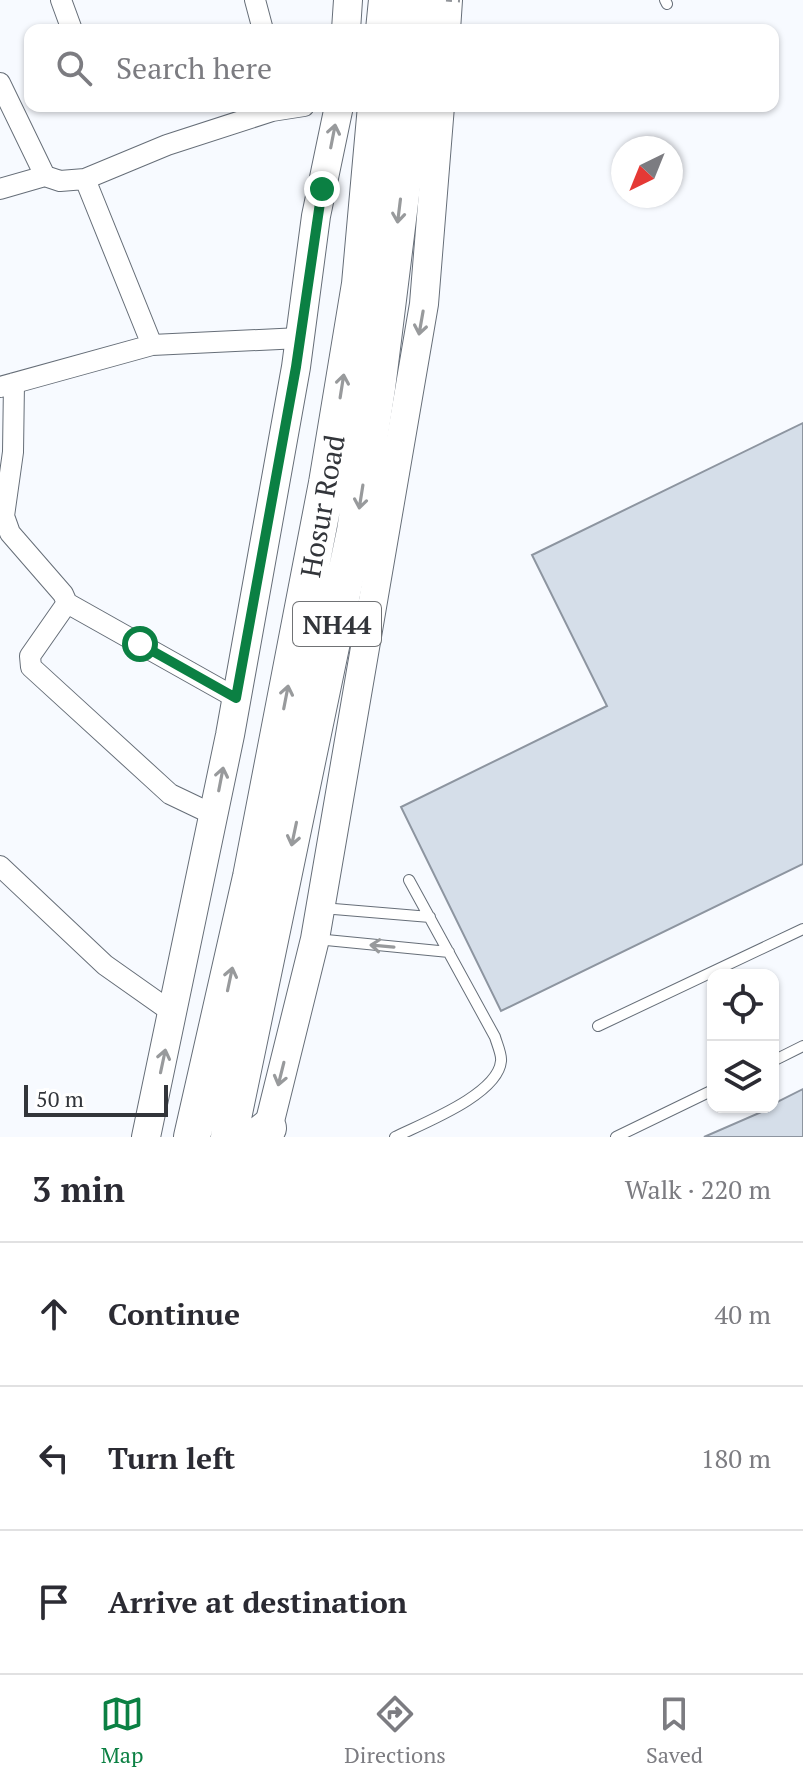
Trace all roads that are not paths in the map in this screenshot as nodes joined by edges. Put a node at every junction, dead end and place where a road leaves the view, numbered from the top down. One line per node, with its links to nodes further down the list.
1 (61, 0): 7 (street)
2 (255, 0): 8 (street)
3 (348, 0): 9 (street)
4 (387, 0): 10 (highway)
5 (420, 0): 11 (highway)
6 (452, 0): 12 (street)
7 (70, 24)
8 (261, 24)
9 (346, 24)
10 (385, 24)
11 (418, 24)
12 (447, 24)
13 (0, 83): 19 (street)
14 (261, 112): 20 (street)
15 (338, 112): 22 (street, one-way to 15)
16 (375, 112): 42 (highway, Hosur Road / NH44, one-way to 16)
17 (411, 112): 43 (highway, Hosur Road / NH44, one-way to 43)
18 (440, 112): 30 (street, one-way to 30)
19 (45, 176): 20 (street); 21 (street)
20 (85, 179): 23 (street)
21 (0, 189)
22 (300, 338): 23 (street); 26 (street)
23 (152, 345): 24 (street)
24 (7, 385): 25 (street)
25 (67, 603): 26 (street); 27 (street)
26 (236, 698): 27 (street, one-way to 26)
27 (214, 815): 35 (street)
28 (0, 866): 35 (street)
29 (409, 880): 31 (lane)
30 (320, 908): 31 (lane); 33 (street)
31 (430, 917): 34 (lane)
32 (803, 929): 36 (lane)
33 (315, 939): 34 (lane, one-way to 33); 40 (street, one-way to 40)
34 (449, 952): 44 (lane)
35 (173, 1013): 41 (street, one-way to 35)
36 (598, 1026)
37 (803, 1046): 38 (lane)
38 (779, 1058)
39 (707, 1093): 45 (lane)
40 (263, 1134)
41 (146, 1137)
42 (192, 1137)
43 (229, 1137)
44 (395, 1137)
45 (616, 1137)

